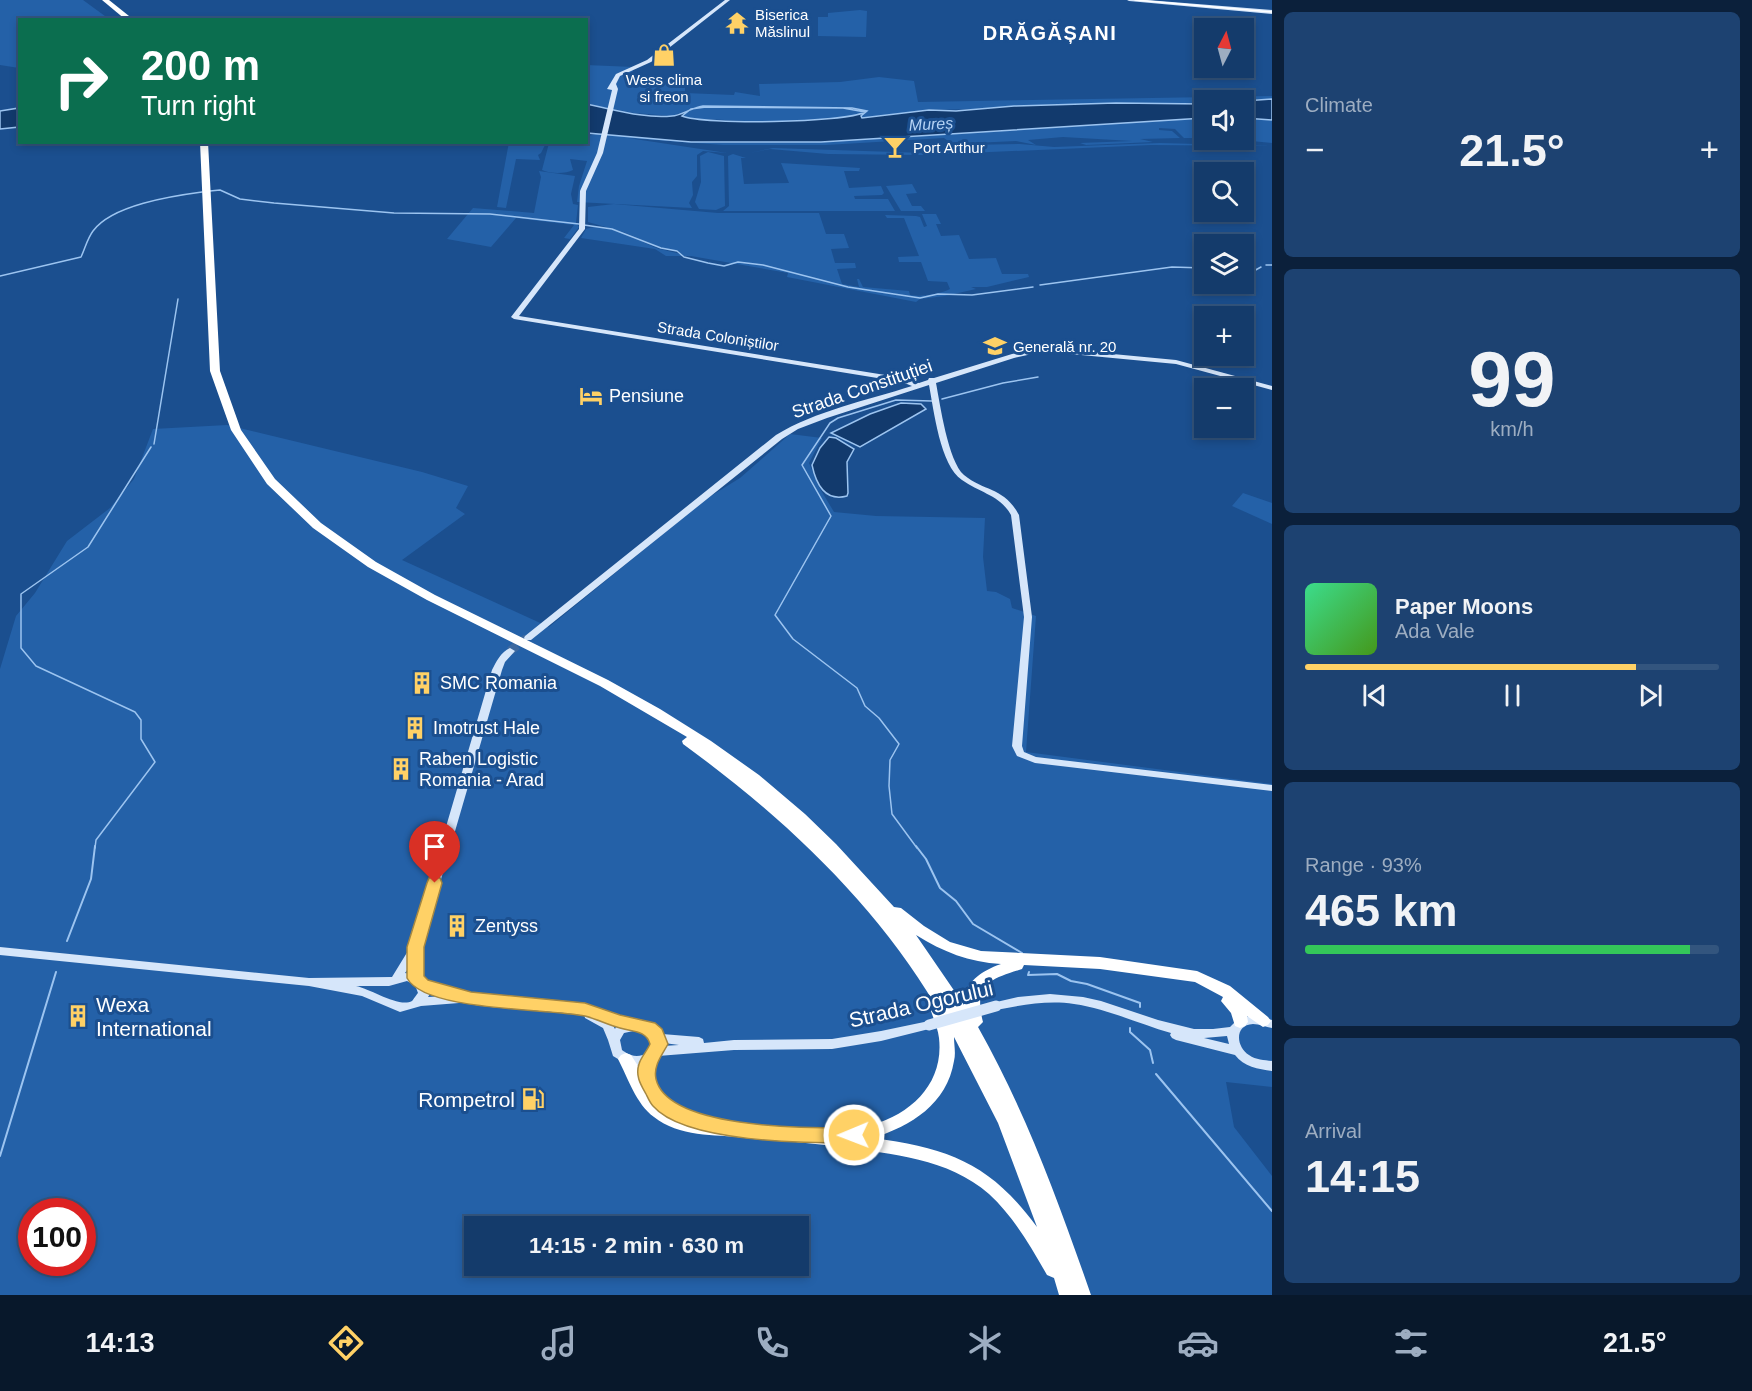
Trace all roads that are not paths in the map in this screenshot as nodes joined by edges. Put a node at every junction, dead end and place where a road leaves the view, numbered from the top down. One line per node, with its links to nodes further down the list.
1 (728, 0): 10 (street, Strada Coloniștilor)
2 (1129, 0): 4 (street)
3 (105, 2): 5 (highway); 6 (highway)
4 (1272, 12)
5 (122, 18)
6 (128, 18)
7 (201, 144): 8 (highway)
8 (203, 190): 15 (highway); 20 (highway)
9 (932, 380): 10 (street, Strada Constituției); 11 (street, Strada Constituției); 14 (street)
10 (917, 385): 12 (street, Strada Constituției)
11 (1272, 388)
12 (528, 638)
13 (510, 651): 16 (street)
14 (1272, 788)
15 (879, 899): 18 (highway); 36 (highway)
16 (416, 947): 21 (street); 23 (street)
17 (0, 951): 22 (street)
18 (1054, 962): 19 (highway); 36 (highway)
19 (1126, 967): 29 (highway); 31 (highway)
20 (923, 974): 39 (highway); 40 (highway)
21 (393, 981): 22 (street); 23 (street); 25 (street)
22 (309, 982): 25 (street)
23 (419, 982): 24 (street); 26 (street)
24 (471, 998): 26 (street); 27 (street)
25 (386, 1001): 26 (street)
26 (419, 1002)
27 (573, 1008): 30 (street); 32 (street)
28 (1115, 1010): 31 (street, Strada Ogorului); 33 (street, Strada Ogorului, bridge); 34 (street, Strada Ogorului)
29 (1268, 1023): 31 (street, Strada Ogorului)
30 (633, 1025): 32 (street); 33 (street)
31 (1236, 1027): 34 (street)
32 (614, 1040): 35 (street)
33 (655, 1049): 35 (street); 38 (highway)
34 (1236, 1051): 37 (street, Strada Ogorului)
35 (626, 1059): 38 (highway)
36 (988, 1060): 41 (highway)
37 (1271, 1066)
38 (749, 1130): 39 (highway)
39 (804, 1136): 40 (highway)
40 (1067, 1295)
41 (1082, 1295)

